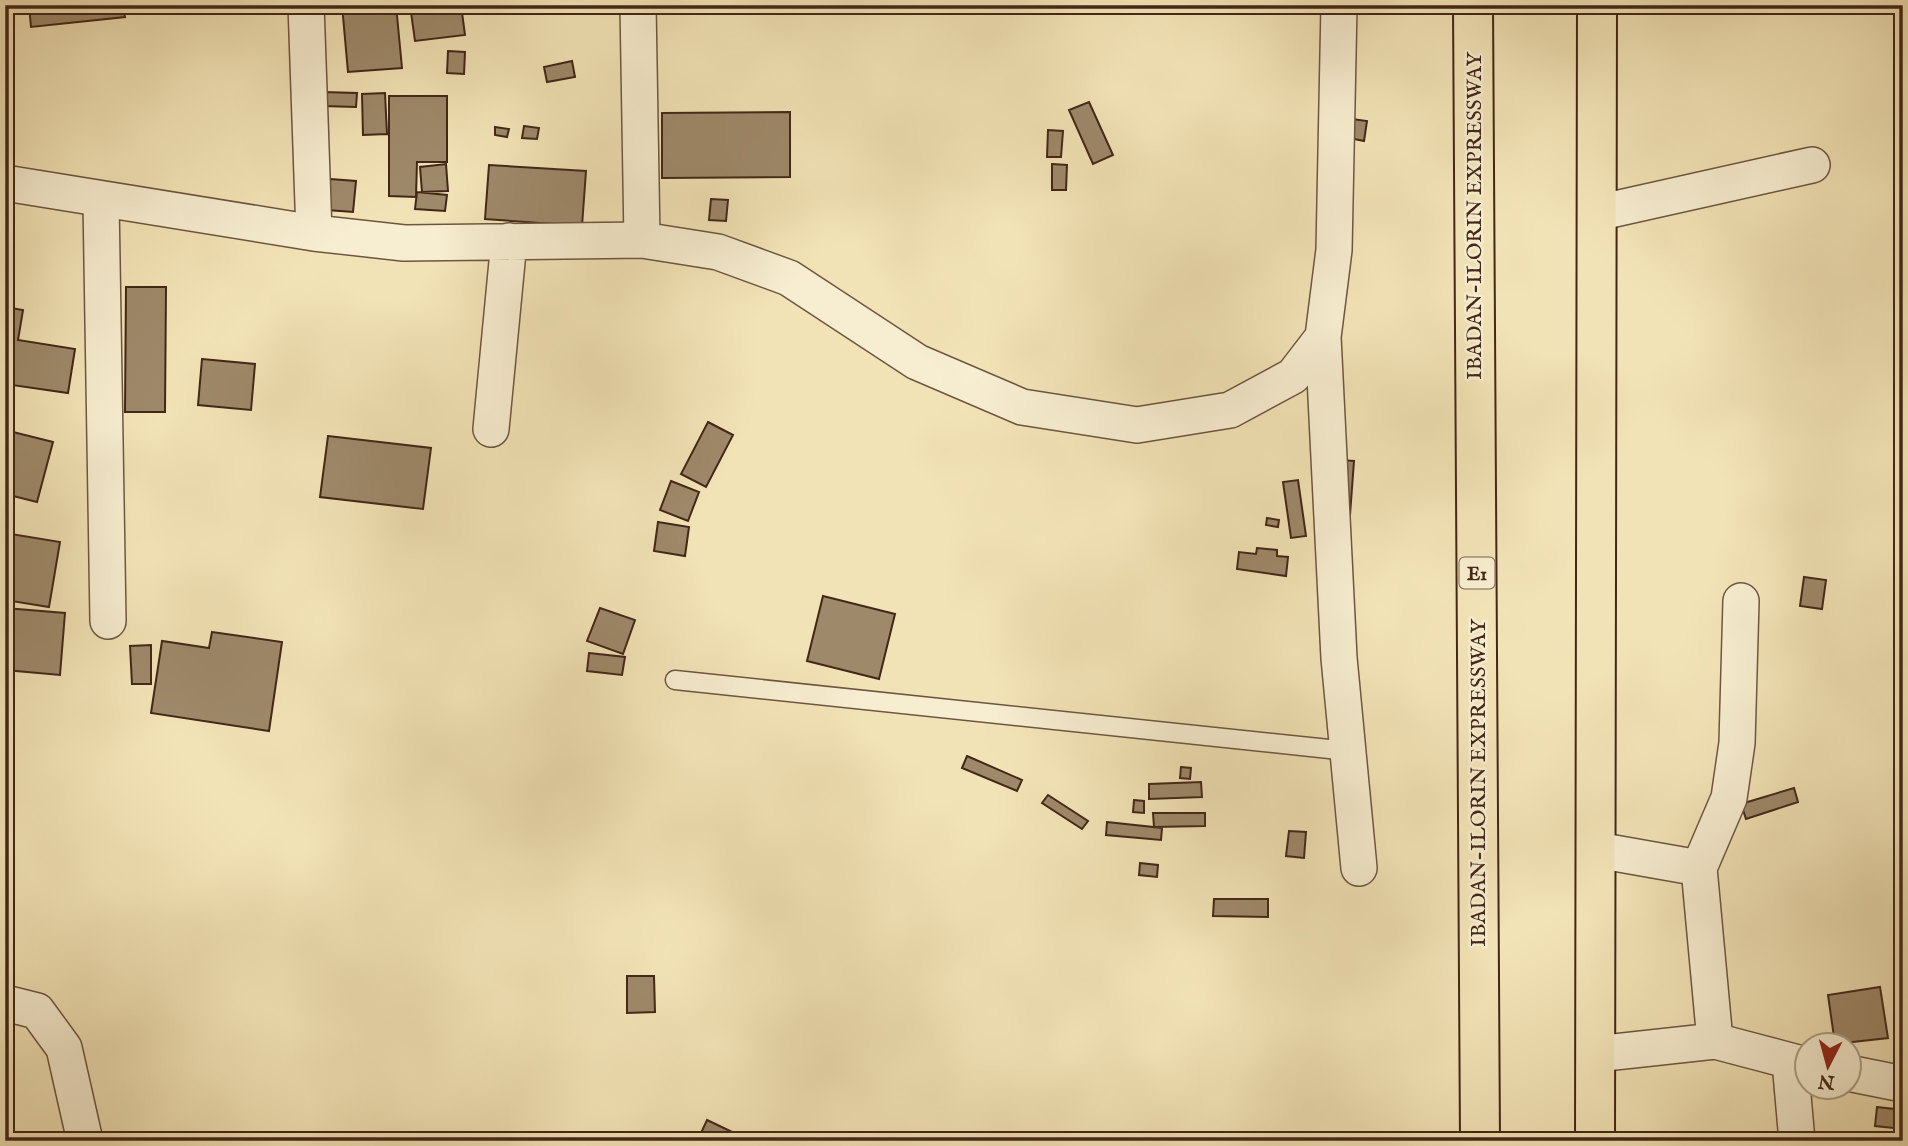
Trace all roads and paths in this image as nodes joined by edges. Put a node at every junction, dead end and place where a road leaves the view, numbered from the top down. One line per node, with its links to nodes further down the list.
1 (306, 5): 10 (street)
2 (638, 5): 11 (street)
3 (1339, 5): 13 (street)
4 (1473, 5): 30 (highway, IBADAN-ILORIN EXPRESSWAY / E1)
5 (1597, 5): 9 (highway)
6 (1812, 165): 9 (street)
7 (5, 183): 8 (street)
8 (101, 201): 10 (street); 16 (street)
9 (1597, 213): 19 (highway)
10 (314, 233): 12 (street)
11 (642, 240): 12 (street); 13 (street)
12 (509, 242): 14 (street)
13 (1323, 337): 18 (street)
14 (491, 429)
15 (1741, 601): 21 (street)
16 (108, 621)
17 (675, 681): 18 (lane)
18 (1348, 751): 20 (street)
19 (1597, 850): 21 (street); 24 (highway)
20 (1359, 868)
21 (1699, 868): 23 (street)
22 (5, 1003): 29 (street)
23 (1714, 1041): 24 (street); 25 (street)
24 (1596, 1054): 31 (highway)
25 (1792, 1061)
26 (1862, 1076): 27 (street)
27 (1903, 1084)
28 (1798, 1100): 32 (street)
29 (85, 1141)
30 (1480, 1141)
31 (1595, 1141)
32 (1797, 1141)

